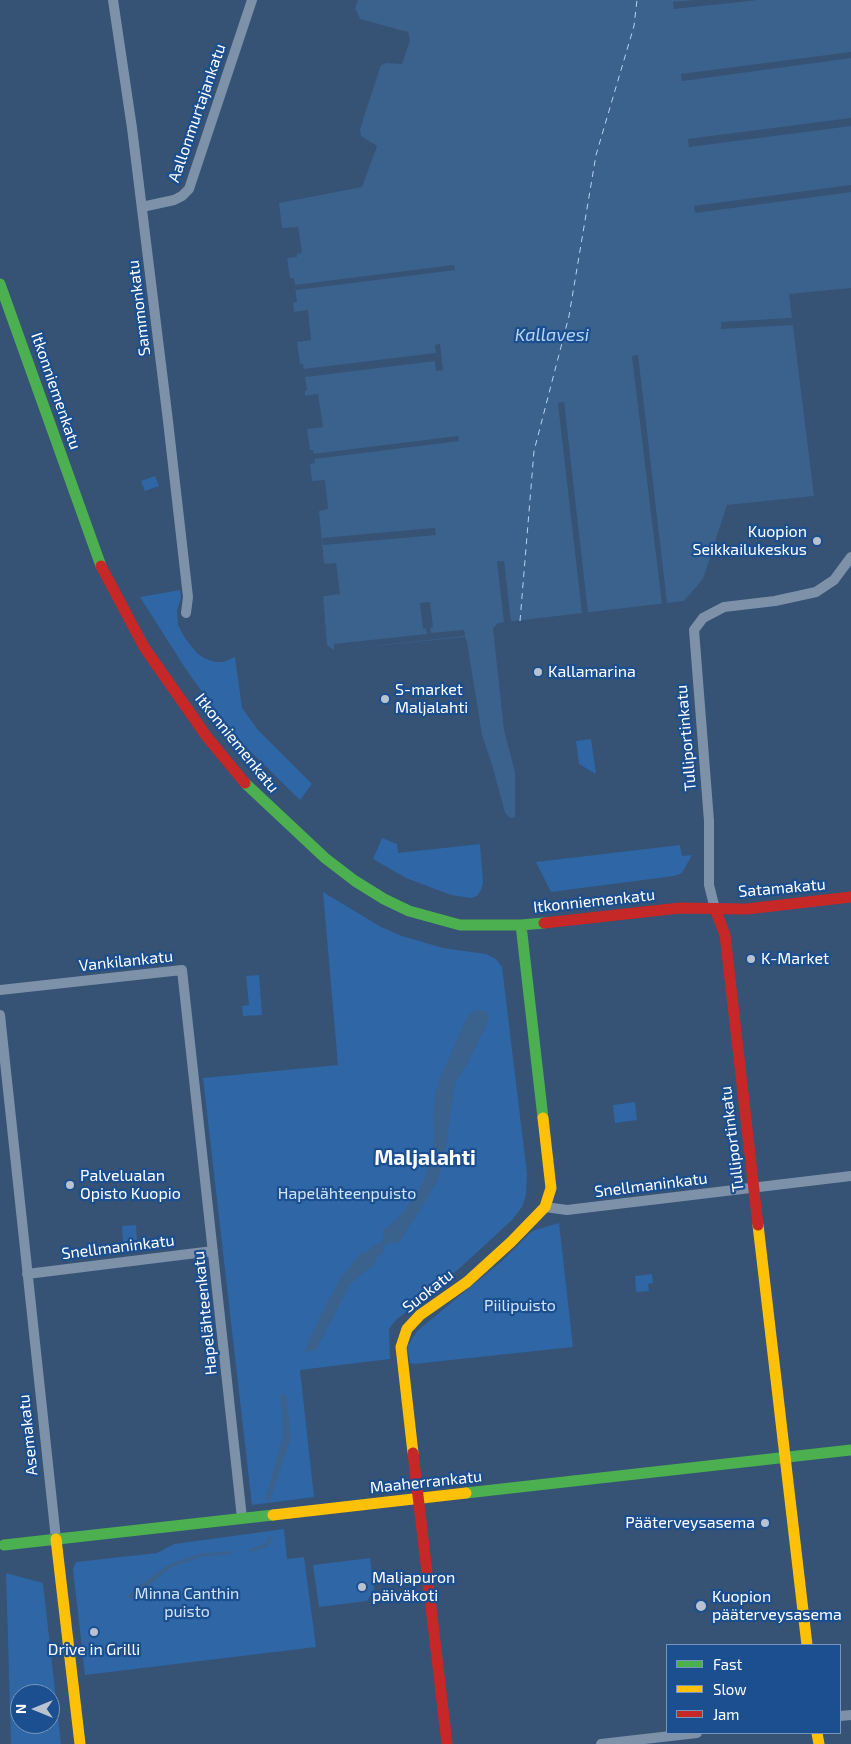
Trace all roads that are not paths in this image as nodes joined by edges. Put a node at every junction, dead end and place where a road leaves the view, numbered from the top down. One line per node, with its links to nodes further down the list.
1 (113, 0): 3 (street, Sammonkatu)
2 (252, 0): 3 (street, Aallonmurtajankatu)
3 (142, 207): 6 (street, Sammonkatu)
4 (0, 284): 9 (main road, Itkonniemenkatu)
5 (851, 557): 8 (street, Tulliportinkatu)
6 (186, 613)
7 (851, 897): 8 (main road, Satamakatu)
8 (715, 909): 9 (main road, Itkonniemenkatu); 14 (main road, Tulliportinkatu)
9 (520, 925): 15 (main road)
10 (0, 990): 12 (street, Vankilankatu)
11 (0, 1015): 17 (street, Asemakatu)
12 (197, 1104): 16 (street, Hapelähteenkatu)
13 (851, 1176): 14 (street, Snellmaninkatu)
14 (754, 1187): 15 (street, Snellmaninkatu); 19 (main road, Tulliportinkatu)
15 (545, 1207): 20 (main road, Suokatu)
16 (213, 1251): 17 (street, Snellmaninkatu); 21 (street, Hapelähteenkatu)
17 (27, 1274): 22 (street, Asemakatu)
18 (851, 1450): 19 (main road, Maaherrankatu)
19 (786, 1458): 20 (main road, Maaherrankatu); 24 (main road, Tulliportinkatu)
20 (418, 1499): 21 (main road, Maaherrankatu); 27 (main road, Suokatu)
21 (242, 1518): 22 (main road, Maaherrankatu)
22 (56, 1539): 23 (main road, Maaherrankatu); 26 (main road, Asemakatu)
23 (4, 1545)
24 (807, 1644)
25 (688, 1734): 28 (street)
26 (80, 1744)
27 (447, 1744)
28 (601, 1744)

